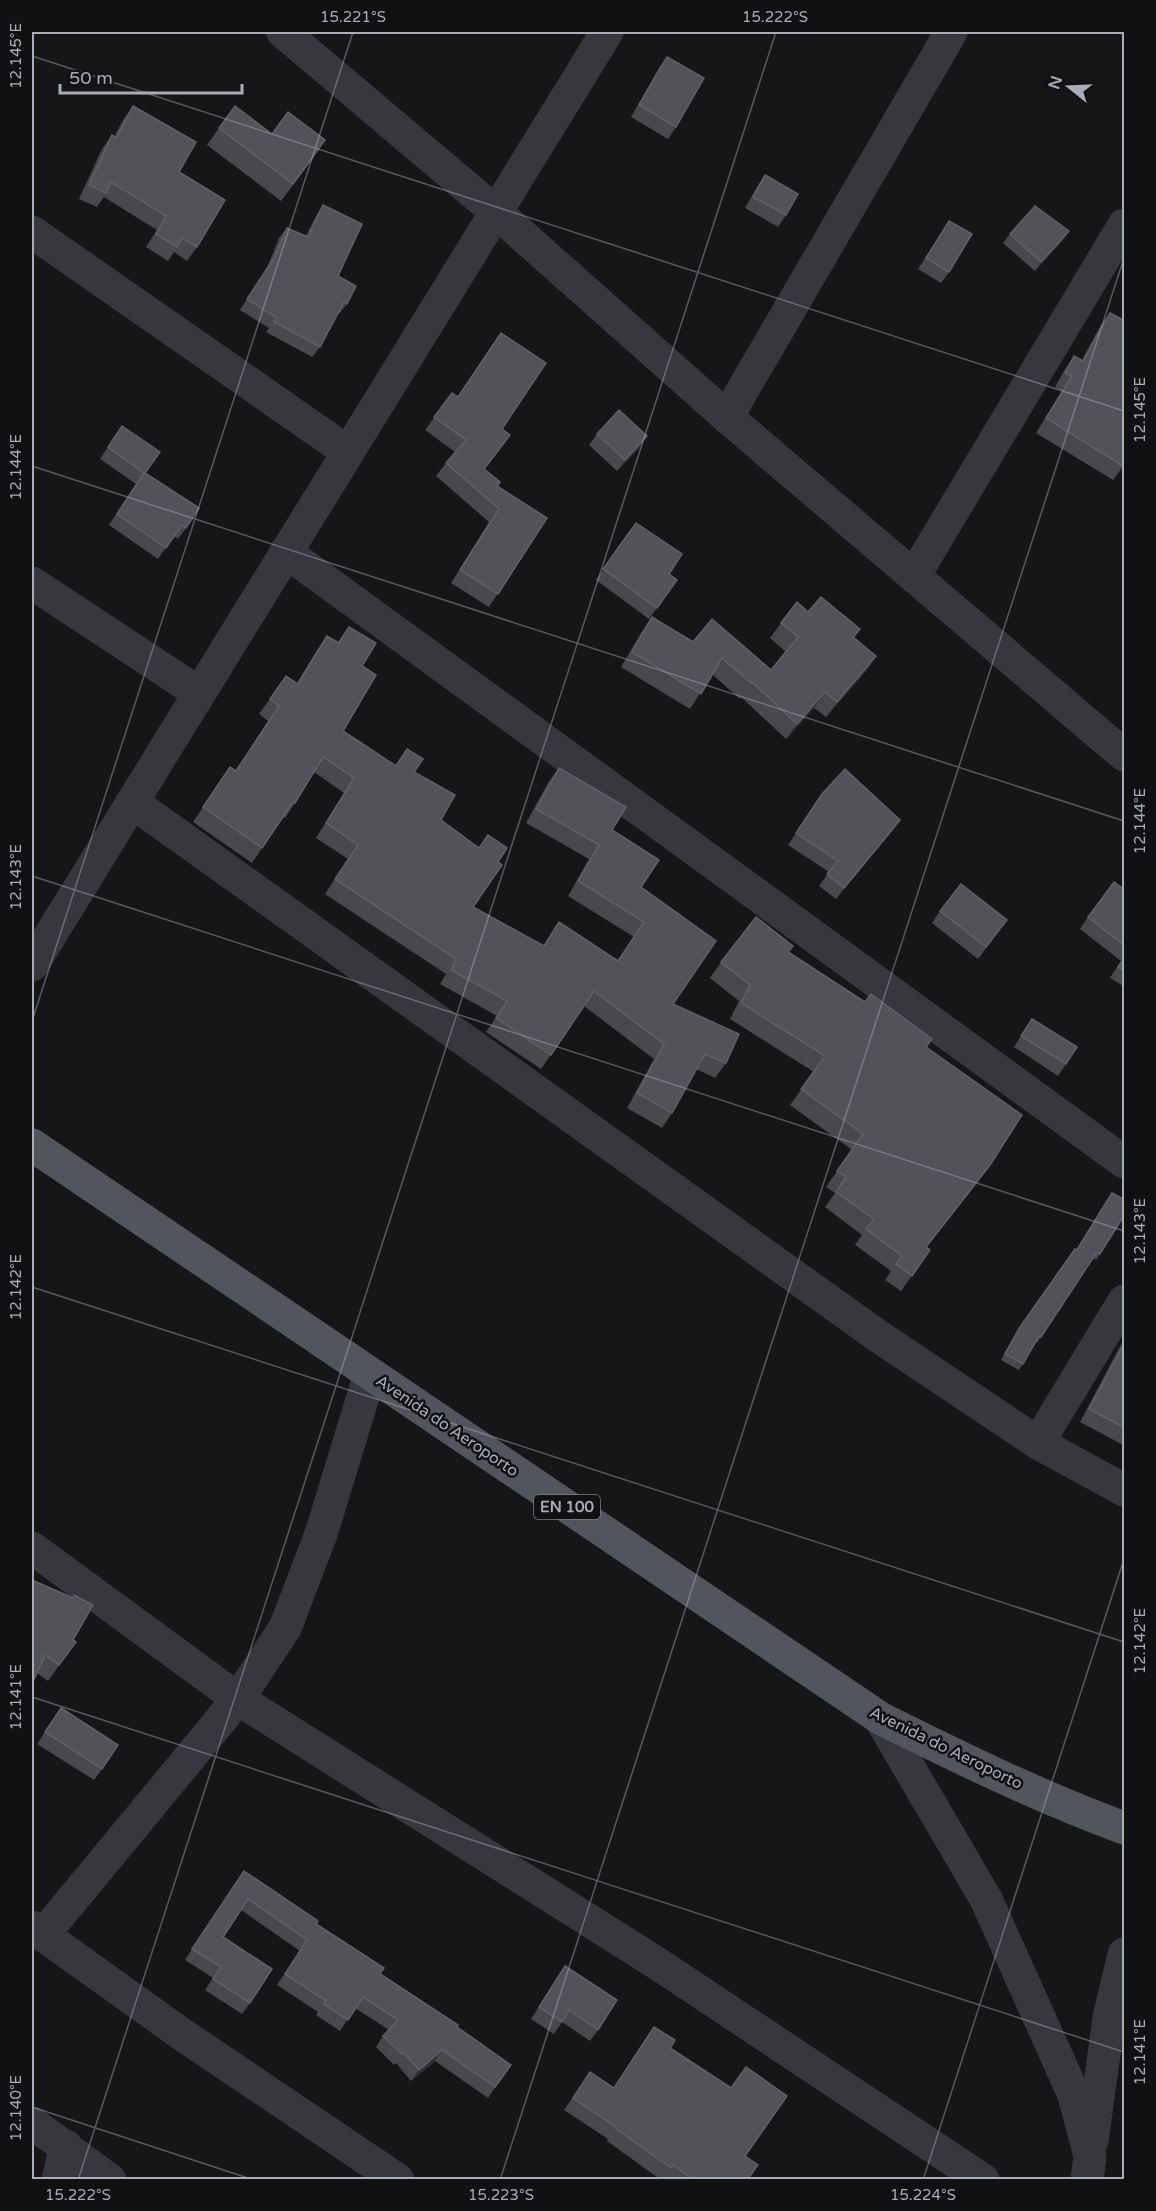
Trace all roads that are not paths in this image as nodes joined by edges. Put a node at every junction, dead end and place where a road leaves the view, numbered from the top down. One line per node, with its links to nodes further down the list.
1 (283, 32): 4 (street)
2 (607, 32): 4 (street)
3 (951, 32): 7 (street)
4 (496, 212): 7 (street); 8 (street)
5 (1125, 225): 10 (street)
6 (32, 232): 8 (street)
7 (728, 417): 10 (street)
8 (348, 452): 9 (street)
9 (286, 552): 12 (street); 17 (street)
10 (914, 576): 13 (street)
11 (32, 583): 12 (street)
12 (200, 693): 14 (street)
13 (1121, 745)
14 (132, 802): 15 (street); 20 (street)
15 (32, 965)
16 (32, 1145): 19 (main road, Avenida do Aeroporto / EN 100)
17 (1125, 1162)
18 (1125, 1300): 20 (street)
19 (370, 1374): 23 (street); 24 (main road, Avenida do Aeroporto / EN 100)
20 (1038, 1443): 21 (street)
21 (1125, 1490)
22 (32, 1548): 23 (street)
23 (238, 1699): 26 (street); 34 (street)
24 (879, 1719): 25 (main road, Avenida do Aeroporto / EN 100); 30 (street)
25 (1125, 1828)
26 (37, 1931): 33 (street)
27 (1125, 1954): 30 (street)
28 (32, 2123): 29 (street)
29 (66, 2146): 31 (street); 32 (street)
30 (1089, 2168)
31 (58, 2180)
32 (110, 2180)
33 (398, 2180)
34 (983, 2180)

